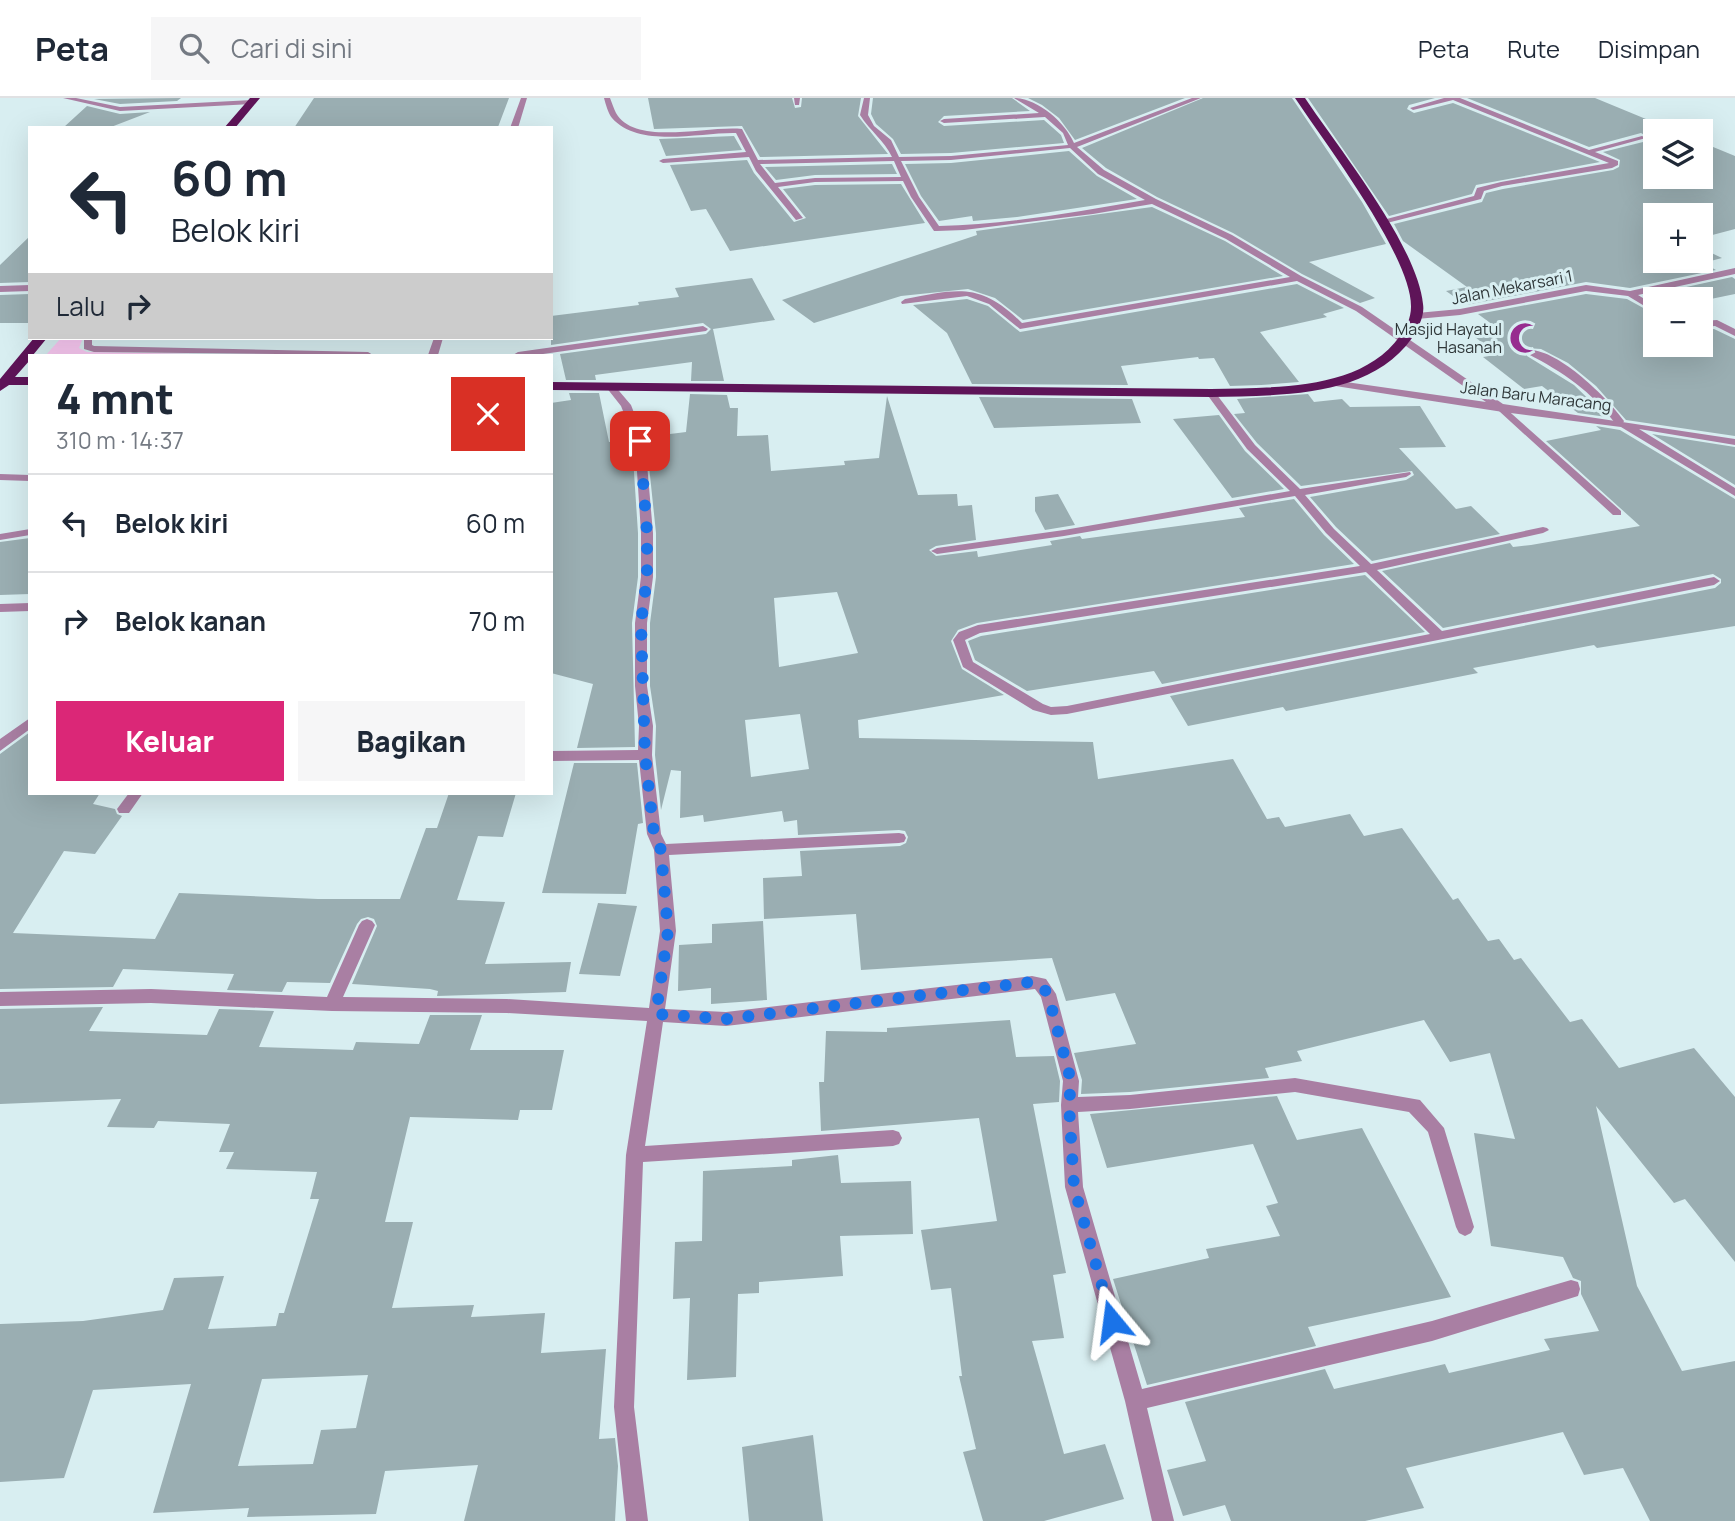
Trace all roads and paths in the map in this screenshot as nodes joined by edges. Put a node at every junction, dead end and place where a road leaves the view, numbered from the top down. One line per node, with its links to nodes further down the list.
1 (66, 98): 9 (street)
2 (524, 98): 14 (street)
3 (607, 98): 18 (street)
4 (867, 98): 19 (street)
5 (1017, 98): 11 (street)
6 (1198, 98): 16 (street)
7 (1300, 98): 25 (highway)
8 (1453, 98): 10 (street); 17 (street)
9 (254, 100): 13 (highway)
10 (1413, 108)
11 (1047, 115): 12 (street); 16 (street)
12 (944, 121)
13 (231, 126)
14 (515, 126)
15 (1642, 138): 17 (street)
16 (1072, 146): 19 (street); 23 (street)
17 (1588, 152): 25 (street)
18 (755, 158): 19 (street); 20 (street); 22 (street)
19 (896, 158): 21 (street)
20 (663, 161)
21 (905, 179): 22 (street); 23 (street)
22 (772, 186): 24 (street)
23 (1153, 201): 27 (street)
24 (799, 218)
25 (1382, 223): 33 (highway)
26 (1735, 271): 30 (street, Jalan Mekarsari 1)
27 (1298, 278): 31 (street); 39 (street)
28 (28, 288): 29 (street)
29 (0, 289)
30 (1630, 295): 32 (street); 33 (street, Jalan Mekarsari 1)
31 (905, 302)
32 (1643, 302)
33 (1417, 316): 39 (highway)
34 (1713, 323): 36 (street)
35 (703, 329): 42 (street)
36 (1735, 333)
37 (39, 340): 45 (highway)
38 (88, 340): 41 (street)
39 (1405, 342): 44 (highway); 49 (street)
40 (1531, 352): 50 (street)
41 (322, 354)
42 (525, 354)
43 (28, 381): 45 (highway)
44 (1332, 383): 48 (highway); 49 (street, Jalan Baru Maracang)
45 (3, 384)
46 (553, 386): 47 (highway)
47 (611, 387): 48 (highway); 69 (street)
48 (1211, 393): 55 (street)
49 (1503, 409): 50 (street, Jalan Baru Maracang); 57 (street)
50 (1619, 421): 51 (street, Jalan Baru Maracang); 56 (street)
51 (1735, 442)
52 (1406, 474): 55 (street)
53 (0, 477): 54 (street)
54 (28, 478)
55 (1297, 492): 61 (street); 62 (street)
56 (1735, 493)
57 (1617, 513)
58 (1543, 530): 62 (street)
59 (28, 532): 60 (street)
60 (0, 537)
61 (937, 551)
62 (1369, 568): 66 (street); 66 (street)
63 (1714, 581): 66 (street)
64 (28, 607): 65 (street)
65 (0, 608)
66 (1438, 635)
67 (28, 724): 68 (street)
68 (0, 746)
69 (645, 755): 70 (street); 74 (street)
70 (553, 756)
71 (134, 795): 72 (street)
72 (124, 809)
73 (900, 838): 74 (street)
74 (661, 850): 78 (street)
75 (367, 925): 77 (street)
76 (0, 999): 77 (street)
77 (332, 1004): 78 (street)
78 (656, 1014): 79 (street); 81 (street)
79 (1069, 1105): 82 (street); 84 (street)
80 (893, 1138): 81 (street)
81 (635, 1155): 85 (street)
82 (1465, 1227)
83 (1571, 1289): 84 (street)
84 (1135, 1401): 86 (street)
85 (637, 1521)
86 (1163, 1521)

